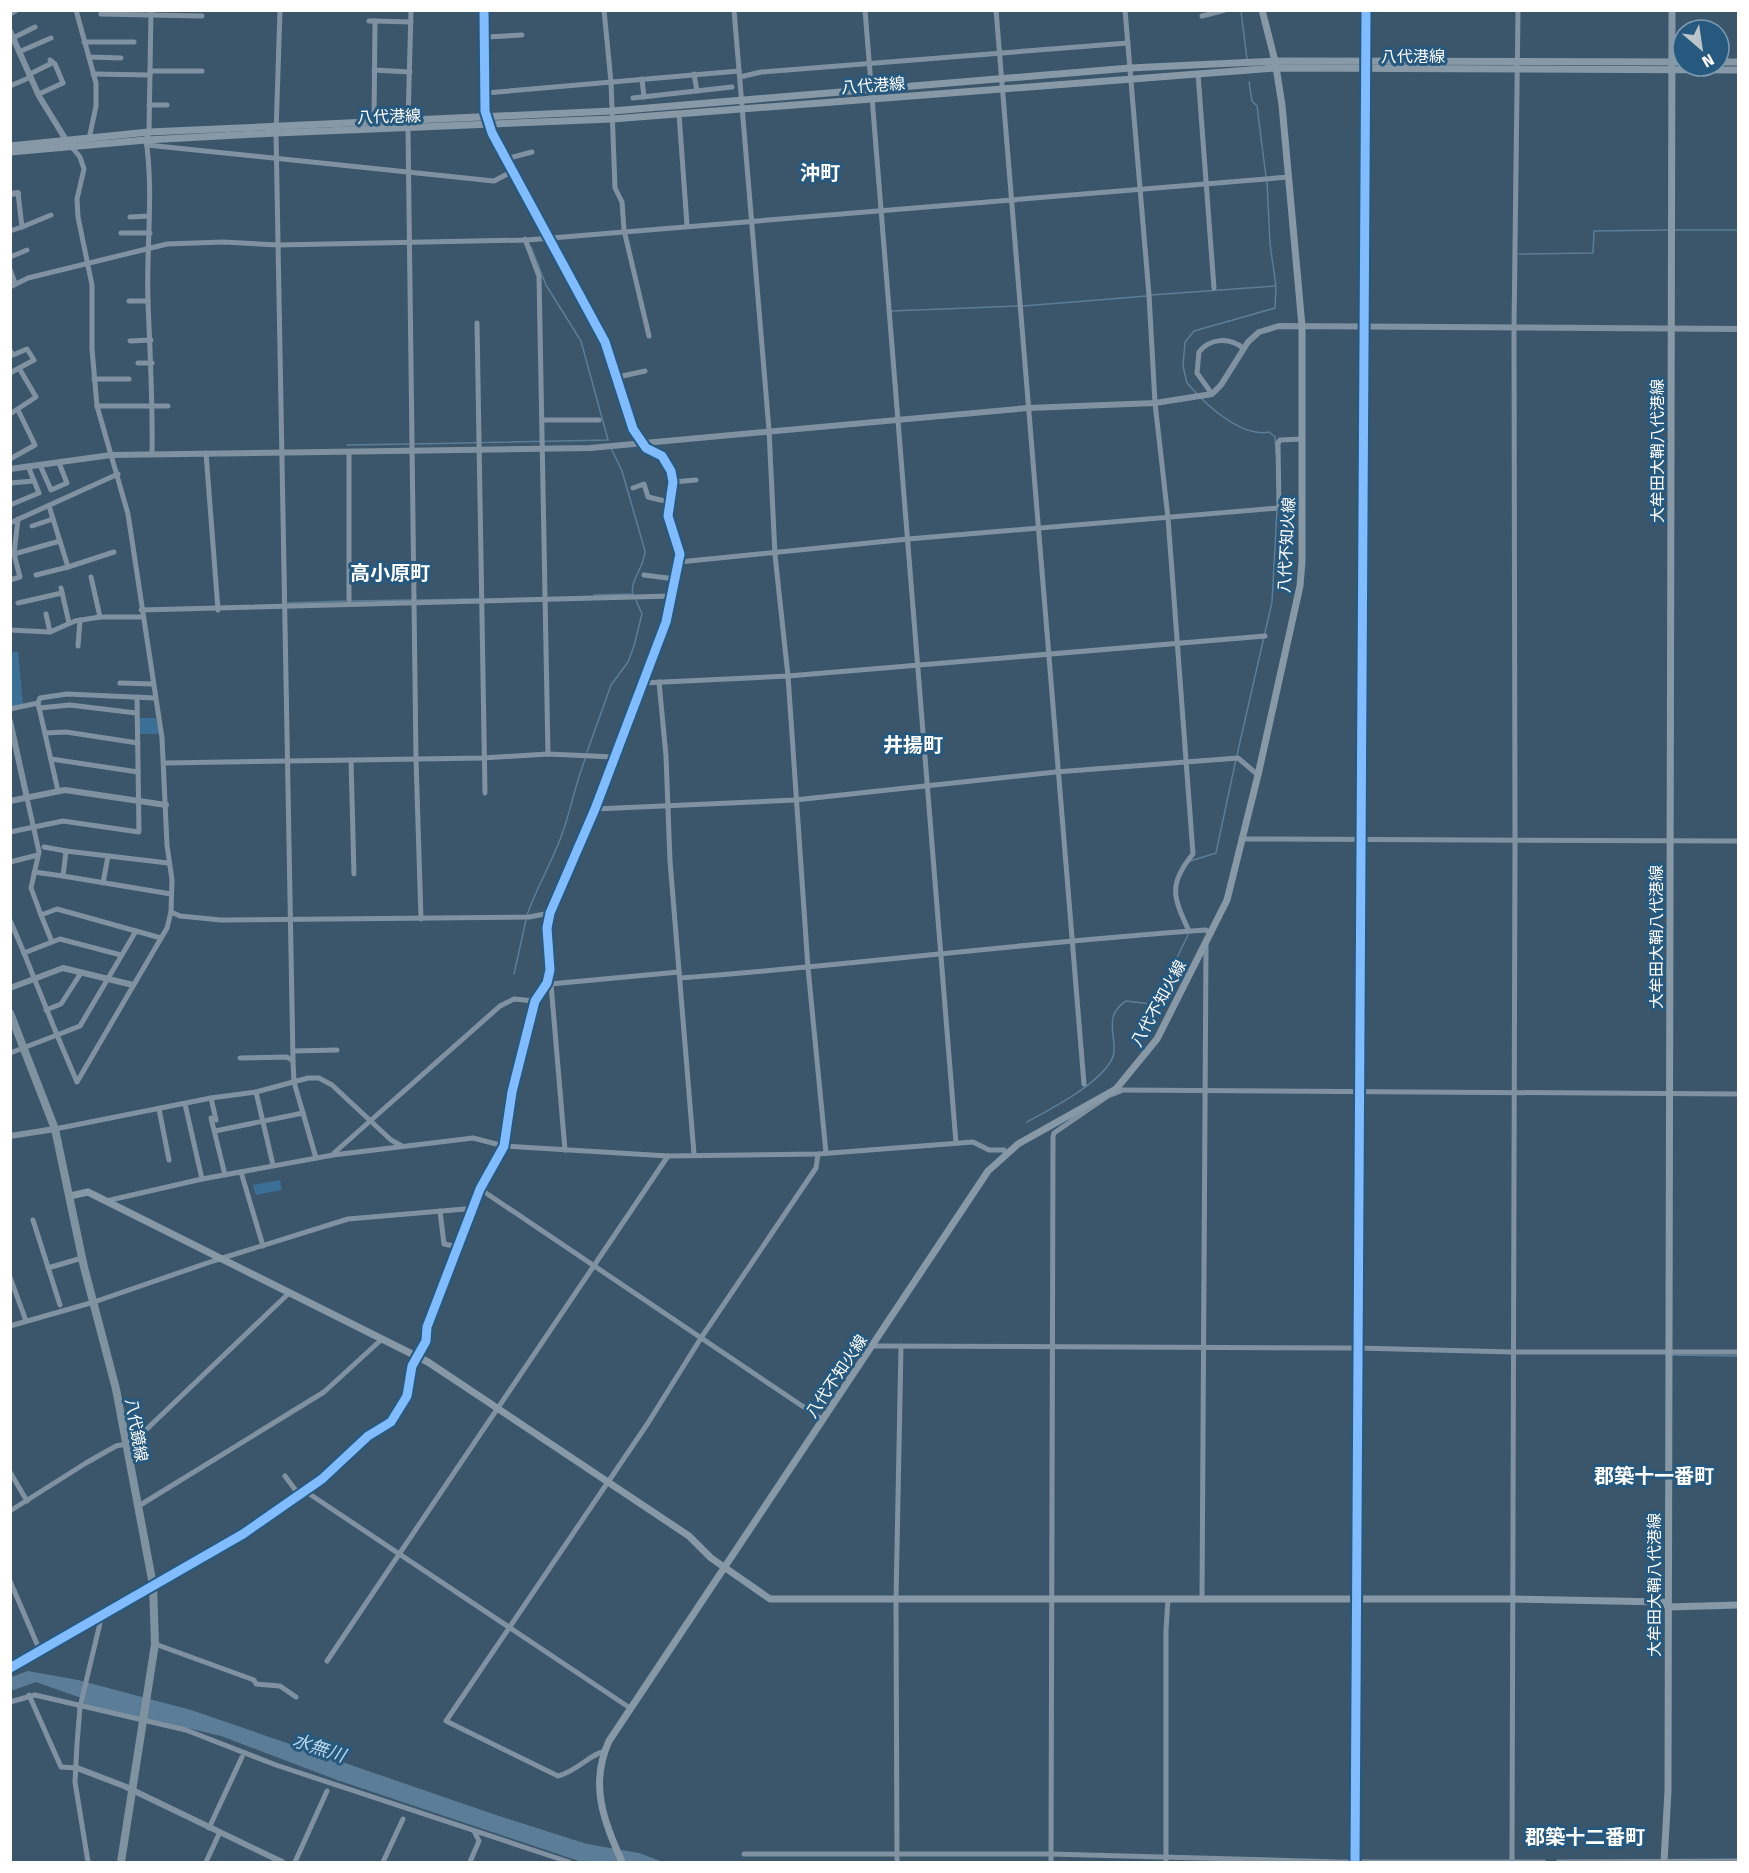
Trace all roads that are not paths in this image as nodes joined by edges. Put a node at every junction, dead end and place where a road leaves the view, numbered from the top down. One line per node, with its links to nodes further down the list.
1 (17, 10): 16 (street)
2 (75, 10): 26 (street)
3 (280, 10): 72 (street)
4 (411, 10): 20 (street)
5 (484, 10): 24 (street)
6 (604, 10): 53 (street)
7 (734, 10): 46 (street)
8 (866, 10): 35 (street)
9 (996, 10): 30 (street)
10 (1125, 10): 28 (street)
11 (1225, 10): 19 (street)
12 (1262, 10): 34 (main road, 八代不知火線)
13 (1366, 10): 33 (street)
14 (1518, 10): 36 (street)
15 (151, 13): 17 (street); 18 (street); 43 (street)
16 (10, 14)
17 (101, 14)
18 (202, 16)
19 (1202, 16)
20 (411, 22): 40 (street); 42 (street)
21 (35, 27): 22 (street)
22 (13, 34): 29 (street)
23 (522, 35): 24 (street)
24 (486, 37): 58 (street)
25 (51, 38): 29 (street)
26 (84, 42): 27 (street); 31 (street)
27 (134, 42)
28 (1128, 44): 30 (street); 38 (street)
29 (21, 51): 48 (street)
30 (1000, 54): 35 (street); 51 (street)
31 (89, 57): 32 (street); 44 (street)
32 (121, 58)
33 (1364, 61): 34 (main road, 八代港線); 36 (main road, 八代港線); 39 (street)
34 (1276, 64): 38 (main road, 八代港線); 39 (main road, 八代港線); 47 (main road, 八代港線); 85 (main road, 八代不知火線)
35 (870, 65): 46 (street); 60 (street)
36 (1517, 65): 37 (main road, 八代港線); 39 (main road, 八代港線); 118 (street)
37 (1671, 66)
38 (1130, 68): 51 (main road, 八代港線); 52 (street)
39 (1364, 69): 117 (street)
40 (374, 70): 42 (street); 70 (street)
41 (202, 71): 43 (street)
42 (410, 72): 69 (street)
43 (150, 73): 44 (street); 64 (street)
44 (93, 74): 74 (street)
45 (694, 74): 46 (street); 50 (street); 57 (street)
46 (739, 74): 63 (street)
47 (1198, 74): 52 (main road, 八代港線); 86 (street)
48 (31, 76): 54 (street); 59 (street); 59 (street)
49 (1671, 78): 119 (main road, 大牟田大鞘八代港線)
50 (642, 79): 53 (street); 61 (street)
51 (1002, 79): 56 (street); 60 (main road, 八代港線)
52 (1131, 80): 56 (main road, 八代港線); 87 (street)
53 (611, 82): 58 (street); 66 (street)
54 (10, 86)
55 (732, 87): 57 (street)
56 (1002, 88): 60 (main road, 八代港線); 90 (street)
57 (697, 91): 61 (street)
58 (486, 93): 71 (street)
59 (39, 94): 76 (street)
60 (873, 94): 63 (main road, 八代港線); 91 (street)
61 (644, 96): 62 (street)
62 (633, 98)
63 (742, 104): 66 (main road, 八代港線); 67 (main road, 八代港線); 95 (street)
64 (149, 105): 65 (street); 75 (street)
65 (166, 105)
66 (612, 111): 68 (street); 71 (main road, 八代港線)
67 (680, 114): 68 (main road, 八代港線); 96 (street)
68 (612, 119): 71 (main road, 八代港線); 98 (street)
69 (408, 121): 70 (main road, 八代港線); 71 (main road, 八代港線)
70 (374, 122): 72 (main road, 八代港線)
71 (488, 122): 73 (main road, 八代港線); 82 (street)
72 (276, 129): 73 (main road, 八代港線); 75 (main road, 八代港線); 81 (street)
73 (408, 129): 84 (street)
74 (89, 139): 75 (main road, 八代港線); 76 (main road, 八代港線)
75 (147, 139): 78 (main road, 八代港線); 81 (street); 93 (street)
76 (66, 140): 77 (main road, 八代港線); 78 (street)
77 (10, 146)
78 (72, 147): 79 (main road, 八代港線); 109 (street)
79 (10, 152)
80 (532, 152): 82 (street)
81 (276, 159): 84 (street); 105 (street)
82 (506, 159): 83 (street)
83 (513, 171): 84 (street); 102 (street)
84 (409, 172): 104 (street)
85 (1289, 177): 86 (street); 116 (main road, 八代不知火線)
86 (1207, 183): 87 (street); 112 (street)
87 (1141, 189): 90 (street); 135 (street)
88 (18, 193): 89 (street); 97 (street)
89 (10, 194)
90 (1012, 198): 91 (street); 139 (street)
91 (882, 210): 95 (street); 144 (street)
92 (51, 214): 97 (street)
93 (149, 216): 94 (street); 100 (street)
94 (130, 217)
95 (752, 220): 96 (street); 145 (street)
96 (687, 225): 98 (street)
97 (22, 227): 99 (street)
98 (624, 230): 102 (street); 121 (street)
99 (10, 231)
100 (150, 232): 101 (street); 106 (street)
101 (121, 233)
102 (548, 237): 103 (street); 131 (street)
103 (525, 239): 104 (street); 142 (street)
104 (410, 242): 105 (street); 149 (street)
105 (279, 245): 106 (street); 153 (street)
106 (150, 248): 109 (street); 114 (street)
107 (27, 250): 108 (street)
108 (10, 257)
109 (88, 263): 111 (street); 132 (street)
110 (10, 269): 111 (street)
111 (12, 282)
112 (1214, 288)
113 (129, 301): 114 (street)
114 (148, 301): 122 (street)
115 (477, 323): 150 (street)
116 (1302, 326): 117 (street); 124 (street); 146 (main road, 八代不知火線)
117 (1365, 327): 118 (street); 246 (street)
118 (1514, 328): 119 (street); 247 (street)
119 (1671, 328): 120 (street); 248 (main road, 大牟田大鞘八代港線)
120 (1738, 329)
121 (648, 336)
122 (151, 340): 123 (street); 127 (street)
123 (130, 341)
124 (1243, 348): 134 (street); 134 (street)
125 (10, 350): 128 (street)
126 (138, 363): 127 (street)
127 (152, 363): 137 (street)
128 (19, 368): 130 (street); 140 (street)
129 (641, 370): 131 (street)
130 (10, 373)
131 (618, 377): 147 (street)
132 (94, 379): 133 (street); 136 (street)
133 (129, 379)
134 (1207, 395): 135 (street)
135 (1155, 403): 139 (street); 170 (street)
136 (97, 406): 137 (street); 155 (street)
137 (153, 406): 138 (street); 154 (street)
138 (168, 406)
139 (1028, 408): 144 (street); 175 (street)
140 (18, 410): 141 (street); 156 (street)
141 (10, 414)
142 (543, 420): 143 (street); 148 (street)
143 (599, 420)
144 (899, 420): 145 (street); 176 (street)
145 (769, 430): 147 (street); 180 (street)
146 (1302, 439): 170 (street); 232 (main road, 八代不知火線)
147 (641, 443): 148 (street); 164 (street)
148 (544, 444): 150 (street); 189 (street)
149 (413, 446): 150 (street); 151 (street); 192 (street)
150 (478, 446): 190 (street)
151 (349, 452): 153 (street); 191 (street)
152 (206, 453): 153 (street); 154 (street); 195 (street)
153 (284, 453): 194 (street)
154 (152, 454): 155 (street)
155 (111, 455): 157 (street); 161 (street)
156 (10, 459)
157 (59, 463): 158 (street); 158 (street)
158 (40, 465): 159 (street)
159 (28, 466): 160 (street); 163 (street)
160 (10, 469)
161 (118, 474): 169 (street); 197 (street)
162 (696, 480): 164 (street)
163 (34, 481): 165 (street); 168 (street)
164 (673, 482): 167 (street)
165 (10, 483)
166 (633, 488): 167 (street)
167 (669, 502): 181 (street)
168 (10, 505)
169 (49, 506): 171 (street); 172 (street)
170 (1168, 518): 175 (street); 204 (street)
171 (18, 519): 173 (street); 179 (street)
172 (53, 519): 174 (street); 177 (street)
173 (10, 523)
174 (32, 526)
175 (1038, 529): 176 (street); 206 (street)
176 (908, 539): 180 (street); 207 (street)
177 (60, 541): 179 (street); 182 (street)
178 (114, 552): 182 (street)
179 (14, 554): 187 (street)
180 (776, 555): 181 (street); 208 (street)
181 (679, 562): 186 (street)
182 (68, 567): 183 (street)
183 (36, 575)
184 (644, 575): 186 (street)
185 (91, 577): 198 (street)
186 (675, 579): 188 (street)
187 (10, 580)
188 (672, 596): 189 (street); 211 (street)
189 (546, 597): 190 (street); 221 (street)
190 (481, 599): 192 (street); 223 (street)
191 (349, 600)
192 (415, 601): 194 (street); 225 (street)
193 (18, 603): 200 (street)
194 (285, 605): 195 (street); 227 (street)
195 (218, 610): 197 (street)
196 (46, 614): 202 (street)
197 (142, 614): 198 (street); 212 (street)
198 (100, 617): 199 (street)
199 (80, 620): 200 (street); 205 (street)
200 (69, 623): 202 (street)
201 (10, 630): 202 (street)
202 (50, 632)
203 (1265, 636): 204 (street)
204 (1178, 643): 206 (street); 228 (street)
205 (78, 645)
206 (1046, 653): 207 (street); 231 (street)
207 (919, 664): 208 (street); 233 (street)
208 (788, 676): 209 (street); 237 (street)
209 (659, 682): 211 (street); 241 (street)
210 (120, 683): 212 (street)
211 (643, 683): 222 (street)
212 (152, 684): 214 (street)
213 (137, 697): 214 (street); 215 (street); 217 (street)
214 (155, 698): 229 (street)
215 (39, 706): 216 (street); 217 (street); 219 (street)
216 (10, 709)
217 (136, 713): 220 (street)
218 (10, 721): 236 (street)
219 (45, 733): 220 (street); 224 (street)
220 (138, 743): 230 (street)
221 (548, 754): 222 (street); 223 (street)
222 (614, 757): 242 (street)
223 (483, 758): 225 (street); 235 (street)
224 (51, 759): 230 (street); 234 (street)
225 (416, 759): 226 (street); 264 (street)
226 (351, 760): 227 (street); 257 (street)
227 (287, 761): 229 (street); 266 (street)
228 (1186, 762): 231 (street); 232 (street); 268 (street)
229 (165, 763): 240 (street)
230 (138, 772): 239 (street)
231 (1056, 772): 233 (street); 271 (street)
232 (1258, 775): 245 (main road, 八代不知火線)
233 (928, 785): 237 (street); 274 (street)
234 (58, 791): 236 (street); 239 (street)
235 (485, 793)
236 (27, 798): 238 (street); 243 (street)
237 (795, 800): 241 (street); 277 (street)
238 (10, 801)
239 (139, 801): 240 (street); 243 (street)
240 (166, 806): 255 (street)
241 (668, 806): 242 (street); 279 (street)
242 (595, 809): 262 (street)
243 (33, 827): 244 (street); 252 (street)
244 (10, 832)
245 (1241, 839): 246 (street); 269 (main road, 八代不知火線)
246 (1362, 840): 247 (street); 300 (street)
247 (1515, 840): 248 (street); 301 (street)
248 (1669, 841): 249 (street); 303 (main road, 大牟田大鞘八代港線)
249 (1738, 841)
250 (44, 846): 251 (street)
251 (66, 851): 253 (street); 258 (street)
252 (38, 855): 254 (street); 256 (street)
253 (108, 856): 255 (street); 259 (street)
254 (10, 862)
255 (168, 863): 260 (street)
256 (34, 872): 258 (street); 263 (street)
257 (354, 874)
258 (63, 876): 259 (street)
259 (104, 883): 260 (street)
260 (171, 894): 261 (street)
261 (171, 912): 266 (street); 270 (street)
262 (550, 913): 264 (street); 282 (street)
263 (41, 915): 267 (street); 272 (street)
264 (421, 919): 266 (street)
265 (10, 920): 275 (street)
266 (291, 921): 291 (street)
267 (136, 931): 270 (street); 276 (street)
268 (1188, 932): 269 (street); 271 (street)
269 (1211, 934): 273 (main road, 八代不知火線)
270 (161, 938): 283 (street)
271 (1072, 941): 274 (street); 296 (street)
272 (52, 942): 275 (street); 276 (street)
273 (1206, 945): 297 (main road, 八代不知火線); 299 (street)
274 (942, 952): 277 (street); 313 (street)
275 (24, 953): 280 (street)
276 (121, 955): 281 (street)
277 (808, 968): 279 (street); 317 (street)
278 (81, 973): 280 (street); 281 (street); 286 (street)
279 (680, 975): 282 (street); 319 (street)
280 (34, 979): 284 (street); 286 (street)
281 (107, 980): 283 (street); 288 (street)
282 (549, 983): 285 (street); 316 (street)
283 (133, 986): 288 (street)
284 (10, 988)
285 (535, 1001): 308 (street); 314 (street)
286 (46, 1010): 288 (street)
287 (10, 1013): 289 (main road, 八代鏡線)
288 (57, 1035): 289 (street)
289 (25, 1048): 292 (street); 310 (main road, 八代鏡線)
290 (337, 1050): 291 (street)
291 (293, 1051): 294 (street)
292 (10, 1053)
293 (240, 1058): 294 (street)
294 (293, 1060): 295 (street)
295 (294, 1082): 298 (street); 307 (street); 308 (street)
296 (1084, 1084)
297 (1118, 1090): 299 (street); 318 (main road, 八代不知火線); 351 (street)
298 (256, 1092): 304 (street); 309 (street)
299 (1204, 1093): 300 (street); 352 (street)
300 (1360, 1093): 301 (street); 353 (street)
301 (1515, 1094): 303 (street); 354 (street)
302 (1738, 1094): 303 (street)
303 (1669, 1095): 356 (main road, 大牟田大鞘八代港線)
304 (211, 1098): 305 (street); 311 (street)
305 (184, 1104): 306 (street); 328 (street)
306 (159, 1109): 310 (street); 324 (street)
307 (303, 1113): 309 (street); 323 (street)
308 (369, 1121): 315 (street); 321 (street)
309 (263, 1123): 311 (street); 325 (street)
310 (55, 1129): 312 (street); 330 (main road, 八代鏡線)
311 (215, 1131): 327 (street)
312 (10, 1136)
313 (956, 1143): 317 (street); 318 (street)
314 (504, 1146): 315 (street); 316 (street); 329 (street)
315 (406, 1148): 321 (street)
316 (565, 1150): 322 (street)
317 (826, 1153): 320 (street)
318 (1006, 1153): 349 (main road, 八代不知火線)
319 (694, 1154): 320 (street); 322 (street)
320 (818, 1154): 347 (street)
321 (333, 1155): 323 (street)
322 (668, 1156): 339 (street)
323 (316, 1158): 325 (street)
324 (169, 1160)
325 (273, 1165): 326 (street)
326 (241, 1172): 327 (street); 335 (street)
327 (225, 1175): 328 (street)
328 (202, 1179): 331 (street)
329 (480, 1189): 333 (street); 339 (street)
330 (70, 1196): 331 (main road); 337 (main road, 八代鏡線)
331 (106, 1201): 338 (main road)
332 (440, 1211): 333 (street); 335 (street); 336 (street)
333 (472, 1211): 336 (street)
334 (33, 1220): 340 (street)
335 (263, 1246): 338 (street)
336 (459, 1247): 357 (street)
337 (82, 1258): 340 (street); 343 (main road, 八代鏡線)
338 (220, 1259): 342 (main road); 343 (street)
339 (595, 1267): 347 (street); 358 (street)
340 (48, 1268): 344 (street)
341 (10, 1277): 345 (street)
342 (289, 1293): 348 (main road); 360 (street)
343 (94, 1302): 345 (street); 360 (main road, 八代鏡線)
344 (60, 1305)
345 (26, 1321): 346 (street)
346 (10, 1326)
347 (702, 1338): 359 (street); 363 (street)
348 (382, 1340): 357 (main road); 367 (street)
349 (873, 1346): 350 (street); 359 (main road, 八代不知火線)
350 (901, 1346): 351 (street); 373 (street)
351 (1051, 1347): 352 (street); 374 (street)
352 (1203, 1347): 353 (street); 377 (street)
353 (1358, 1348): 354 (street); 378 (street)
354 (1512, 1352): 356 (street); 376 (street)
355 (1738, 1352): 356 (street)
356 (1668, 1354): 380 (main road, 大牟田大鞘八代港線)
357 (417, 1357): 358 (main road); 364 (street)
358 (498, 1409): 363 (main road); 369 (street)
359 (823, 1420): 370 (main road, 八代不知火線)
360 (126, 1446): 366 (street); 367 (main road, 八代鏡線)
361 (10, 1472): 366 (street)
362 (285, 1476): 365 (street)
363 (608, 1483): 370 (main road); 382 (street)
364 (305, 1491): 365 (street); 369 (street)
365 (299, 1495): 372 (street)
366 (27, 1501): 368 (street)
367 (137, 1507): 372 (main road, 八代鏡線)
368 (10, 1510)
369 (400, 1554): 382 (street); 385 (street)
370 (725, 1566): 373 (main road); 391 (main road, 八代不知火線)
371 (10, 1581): 384 (street)
372 (153, 1585): 381 (street); 383 (main road, 八代鏡線)
373 (896, 1599): 374 (main road); 403 (street)
374 (1052, 1599): 375 (main road); 404 (street)
375 (1168, 1599): 377 (main road); 405 (street)
376 (1514, 1599): 378 (main road); 380 (main road); 408 (street)
377 (1202, 1600): 378 (main road)
378 (1358, 1600): 407 (street)
379 (1738, 1605): 380 (main road)
380 (1668, 1607): 409 (main road, 大牟田大鞘八代港線)
381 (107, 1612): 384 (street); 390 (street)
382 (509, 1627): 391 (street); 393 (street)
383 (155, 1644): 388 (street); 392 (main road, 八代鏡線)
384 (40, 1651): 386 (street)
385 (327, 1661)
386 (10, 1668)
387 (29, 1695): 389 (street); 390 (street); 395 (street)
388 (296, 1697)
389 (10, 1702)
390 (80, 1707): 392 (street); 395 (street)
391 (630, 1708): 393 (main road, 八代不知火線)
392 (144, 1721): 396 (main road, 八代鏡線); 400 (street)
393 (604, 1752): 418 (main road, 八代不知火線)
394 (242, 1757): 399 (street)
395 (77, 1768): 396 (street); 410 (street)
396 (134, 1791): 399 (street); 411 (main road, 八代鏡線)
397 (327, 1791): 414 (street)
398 (403, 1819): 415 (street)
399 (209, 1828): 401 (street)
400 (474, 1831): 416 (street); 417 (street)
401 (219, 1834): 412 (street); 413 (street)
402 (744, 1854): 403 (street)
403 (897, 1854): 404 (street); 419 (street)
404 (1051, 1854): 405 (street); 420 (street)
405 (1166, 1860): 421 (street)
406 (1738, 1861): 409 (street)
407 (1354, 1862): 408 (street); 421 (street)
408 (1512, 1862): 422 (street)
409 (1664, 1862): 423 (street)
410 (88, 1863)
411 (121, 1863)
412 (206, 1863)
413 (282, 1863)
414 (295, 1863)
415 (383, 1863)
416 (470, 1863)
417 (569, 1863)
418 (622, 1863)
419 (897, 1863)
420 (1051, 1863)
421 (1341, 1863)
422 (1544, 1863)
423 (1558, 1863)

